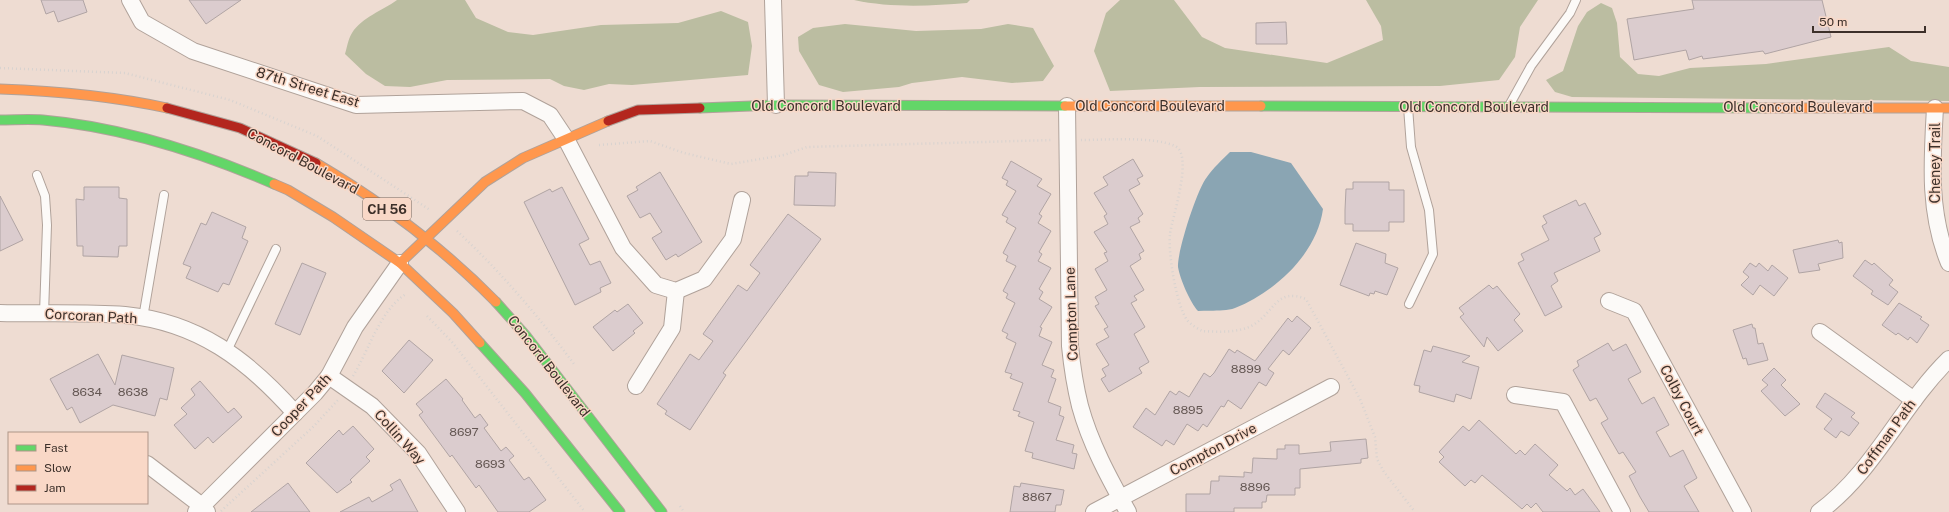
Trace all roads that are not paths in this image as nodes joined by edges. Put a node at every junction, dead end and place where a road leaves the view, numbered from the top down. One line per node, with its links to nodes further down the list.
1 (130, 0): 11 (street, 87th Street East)
2 (773, 0): 5 (street)
3 (1576, 0): 8 (lane)
4 (0, 90): 15 (street, Concord Boulevard / CH 56)
5 (776, 105): 6 (street, Old Concord Boulevard); 11 (street, Old Concord Boulevard)
6 (1067, 106): 7 (street, Old Concord Boulevard); 35 (street, Compton Lane)
7 (1408, 106): 8 (street, Old Concord Boulevard); 21 (lane)
8 (1508, 107): 9 (street, Old Concord Boulevard)
9 (1942, 108): 18 (street, Cheney Trail)
10 (0, 120): 17 (street, CH 56)
11 (569, 145): 15 (street, Old Concord Boulevard); 19 (street, 87th Street East)
12 (37, 175): 23 (lane)
13 (164, 195): 24 (lane)
14 (742, 200): 19 (street)
15 (428, 238): 17 (street, Old Concord Boulevard); 39 (street, Concord Boulevard / CH 56)
16 (276, 249): 26 (lane)
17 (400, 263): 28 (street, Cooper Path); 38 (street, CH 56)
18 (1949, 263)
19 (676, 291): 29 (street)
20 (1609, 301): 42 (street, Colby Court)
21 (1409, 304)
22 (0, 313): 23 (street, Corcoran Path)
23 (44, 314): 24 (street, Corcoran Path)
24 (142, 318): 26 (street, Corcoran Path)
25 (1820, 332): 32 (street)
26 (227, 351): 33 (street, Corcoran Path)
27 (1949, 359): 32 (street, Coffman Path)
28 (329, 376): 33 (street, Cooper Path); 37 (street, Collin Way)
29 (636, 386)
30 (1331, 387): 35 (street, Compton Drive)
31 (1515, 395): 41 (street)
32 (1914, 400): 43 (street, Coffman Path)
33 (295, 413): 36 (street, Cooper Path)
34 (148, 465): 36 (street)
35 (1124, 505): 40 (street, Compton Drive)
36 (202, 510)
37 (457, 512)
38 (620, 512)
39 (662, 512)
40 (1094, 512)
41 (1622, 512)
42 (1743, 512)
43 (1819, 512)

